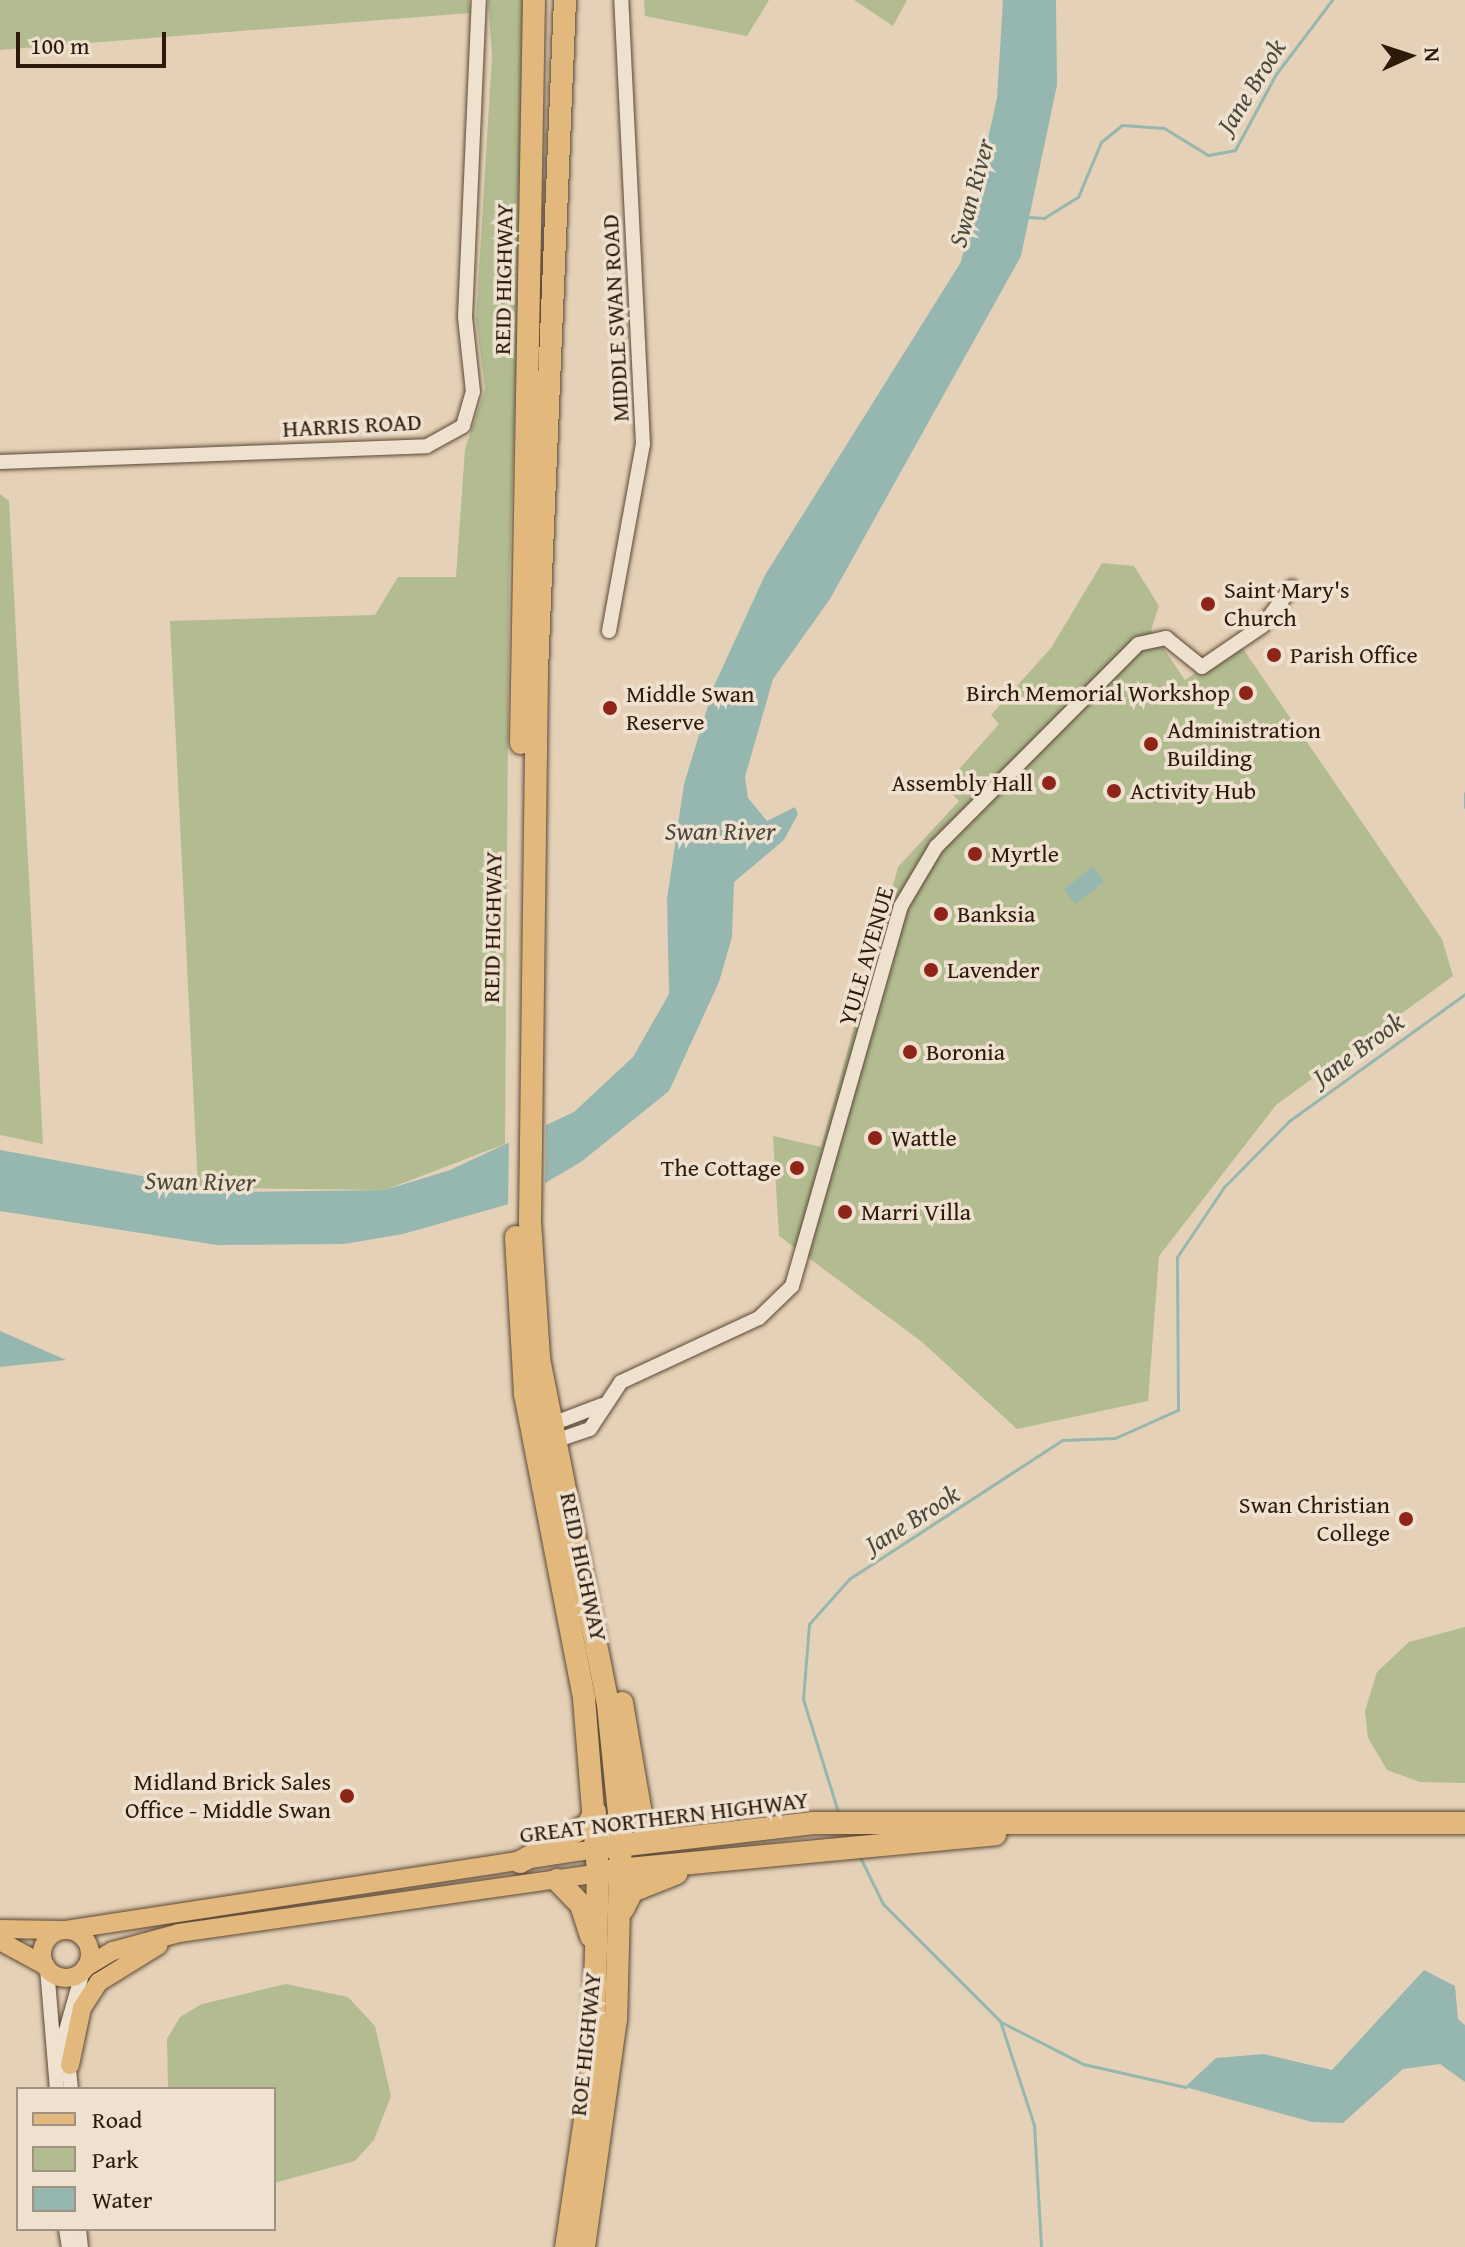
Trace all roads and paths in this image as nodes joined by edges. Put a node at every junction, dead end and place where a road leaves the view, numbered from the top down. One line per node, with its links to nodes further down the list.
1 (479, 0): 5 (street, HARRIS ROAD)
2 (534, 0): 8 (highway, REID HIGHWAY)
3 (565, 0): 8 (highway, REID HIGHWAY)
4 (621, 0): 7 (street, MIDDLE SWAN ROAD)
5 (0, 462)
6 (1292, 587): 9 (street, YULE AVENUE)
7 (609, 631)
8 (526, 871): 9 (highway, REID HIGHWAY)
9 (541, 1436): 10 (highway, REID HIGHWAY); 11 (highway, REID HIGHWAY)
10 (584, 1564): 15 (highway); 16 (highway, REID HIGHWAY)
11 (595, 1812): 17 (highway, REID HIGHWAY); 19 (highway)
12 (1465, 1823): 13 (highway, GREAT NORTHERN HIGHWAY)
13 (849, 1834): 14 (highway, GREAT NORTHERN HIGHWAY); 15 (highway, GREAT NORTHERN HIGHWAY); 18 (highway, GREAT NORTHERN HIGHWAY)
14 (1465, 1835)
15 (665, 1838): 16 (highway, GREAT NORTHERN HIGHWAY)
16 (621, 1845): 17 (highway, GREAT NORTHERN HIGHWAY); 20 (highway, ROE HIGHWAY)
17 (596, 1849): 19 (main road, GREAT NORTHERN HIGHWAY); 21 (highway, ROE HIGHWAY)
18 (765, 1854): 20 (highway, GREAT NORTHERN HIGHWAY); 25 (highway)
19 (520, 1862): 23 (main road, GREAT NORTHERN HIGHWAY)
20 (622, 1868): 21 (highway, GREAT NORTHERN HIGHWAY); 25 (highway, ROE HIGHWAY)
21 (598, 1873): 22 (main road, GREAT NORTHERN HIGHWAY); 33 (highway, ROE HIGHWAY)
22 (557, 1880): 24 (main road, GREAT NORTHERN HIGHWAY); 33 (highway)
23 (387, 1884): 24 (main road); 27 (main road, GREAT NORTHERN HIGHWAY)
24 (417, 1901): 28 (main road, GREAT NORTHERN HIGHWAY)
25 (621, 1918): 37 (highway, ROE HIGHWAY)
26 (0, 1929): 27 (main road, GREAT NORTHERN HIGHWAY)
27 (65, 1930): 30 (main road); 31 (main road)
28 (179, 1933): 31 (main road, GREAT NORTHERN HIGHWAY); 32 (main road)
29 (0, 1941): 30 (main road)
30 (46, 1967): 31 (main road); 34 (street)
31 (85, 1969): 32 (street)
32 (70, 2065): 35 (street)
33 (593, 2065): 36 (highway, ROE HIGHWAY)
34 (57, 2087)
35 (71, 2087)
36 (566, 2247)
37 (584, 2247)

